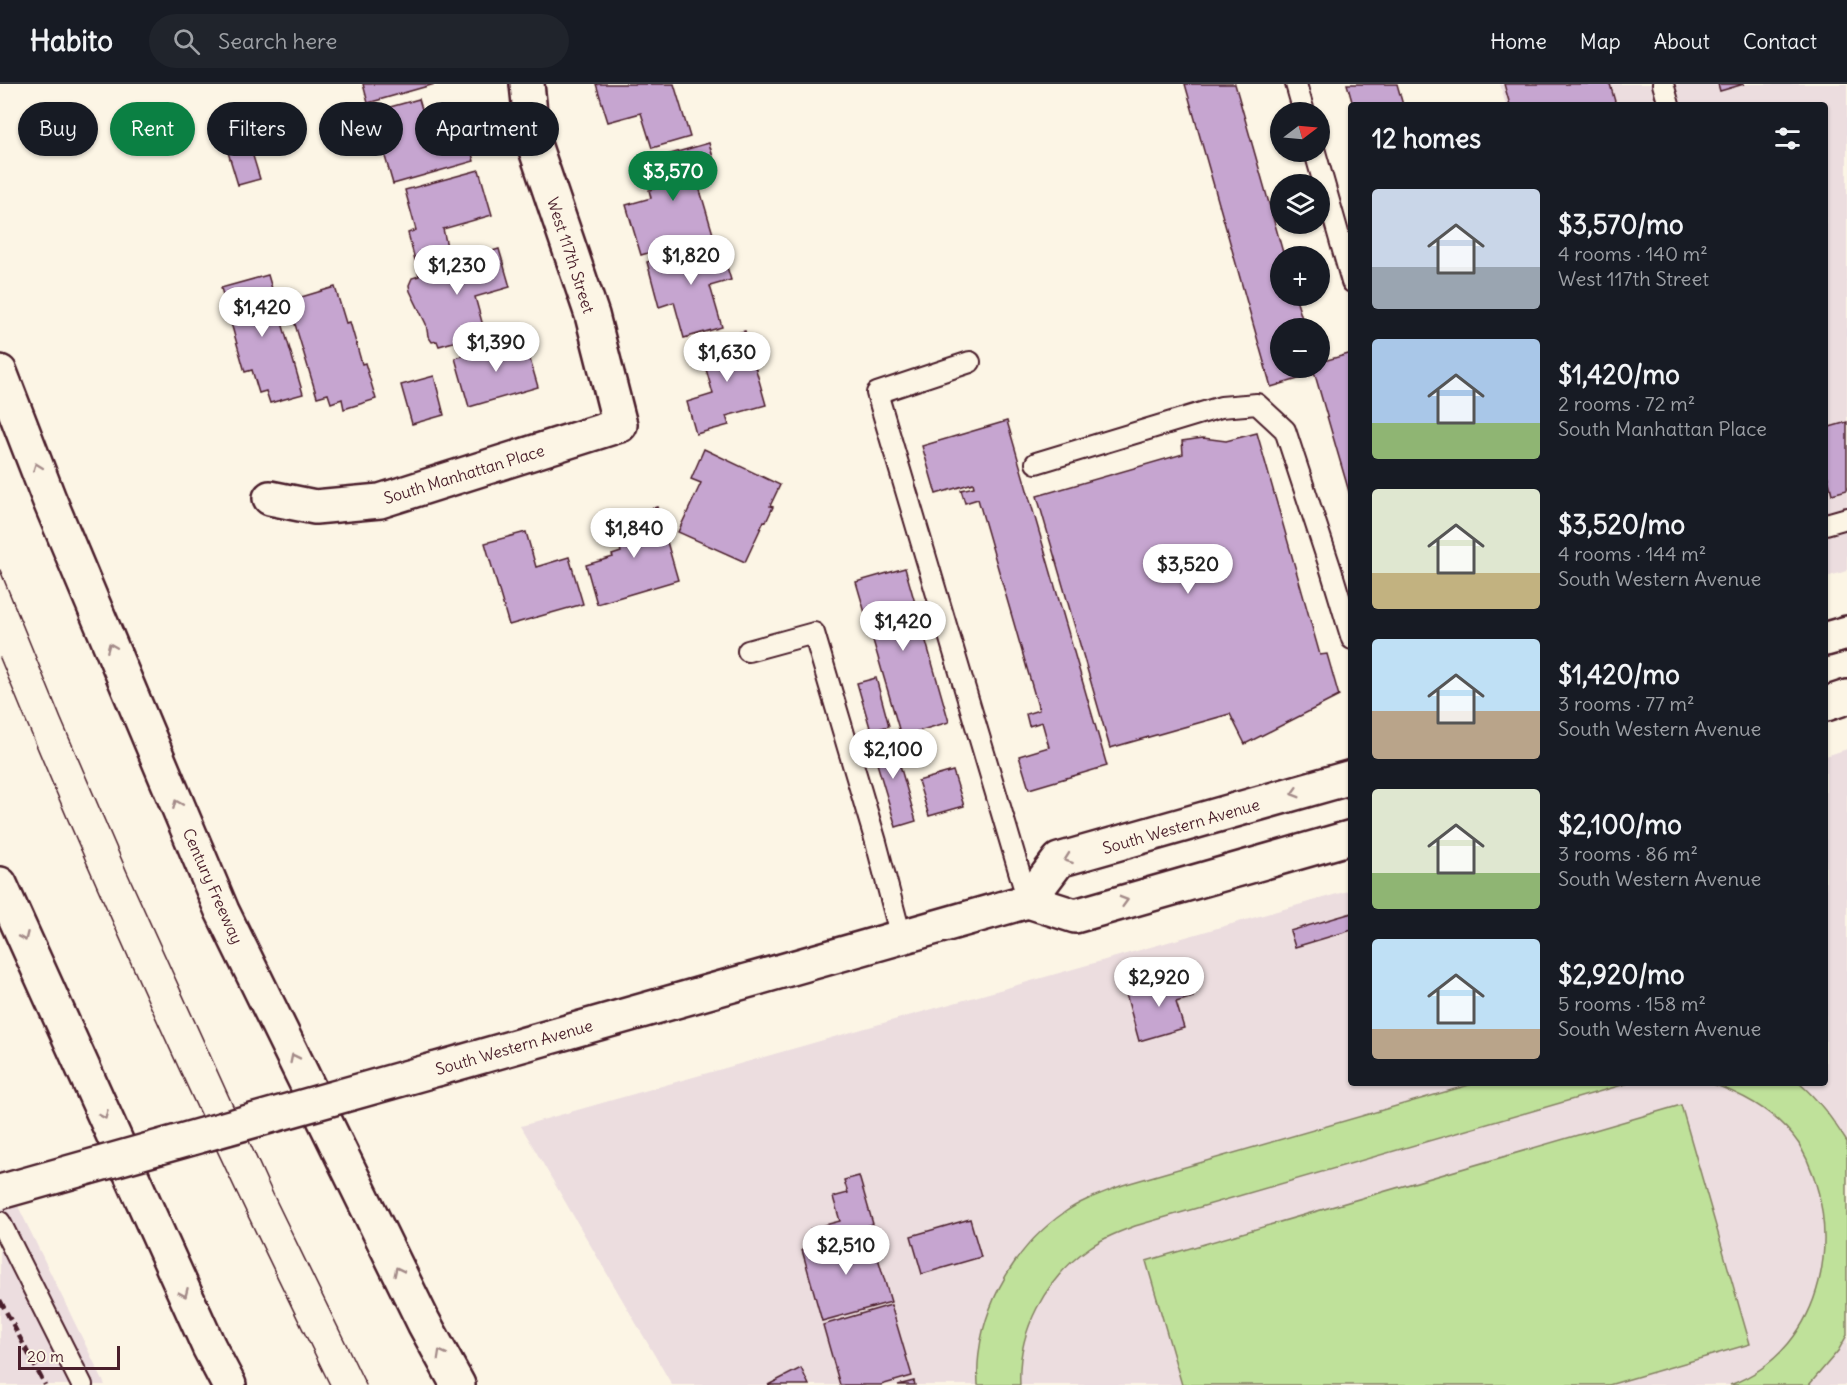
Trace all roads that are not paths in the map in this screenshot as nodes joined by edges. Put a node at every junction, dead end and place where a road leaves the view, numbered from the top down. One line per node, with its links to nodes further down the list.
1 (527, 84): 10 (main road, West 117th Street)
2 (1296, 84): 4 (lane)
3 (1663, 84): 5 (lane)
4 (1301, 102)
5 (1669, 102)
6 (1318, 162): 7 (lane)
7 (1348, 268)
8 (970, 362): 22 (lane)
9 (0, 372): 28 (main road, Century Freeway, one-way to 9)
10 (620, 424): 12 (main road, South Manhattan Place)
11 (1036, 463): 15 (lane)
12 (270, 498)
13 (1847, 518): 14 (lane)
14 (1828, 523)
15 (1348, 626)
16 (748, 651): 23 (lane)
17 (1847, 697): 18 (main road)
18 (1828, 703)
19 (1348, 778): 22 (main road, South Western Avenue, one-way to 22)
20 (1348, 838): 22 (main road, one-way to 20)
21 (0, 884): 27 (main road, one-way to 27)
22 (1028, 901): 23 (main road, South Western Avenue)
23 (901, 938): 24 (main road, South Western Avenue, bridge)
24 (0, 1192)
25 (0, 1222): 26 (lane)
26 (82, 1385)
27 (229, 1385)
28 (458, 1385)

